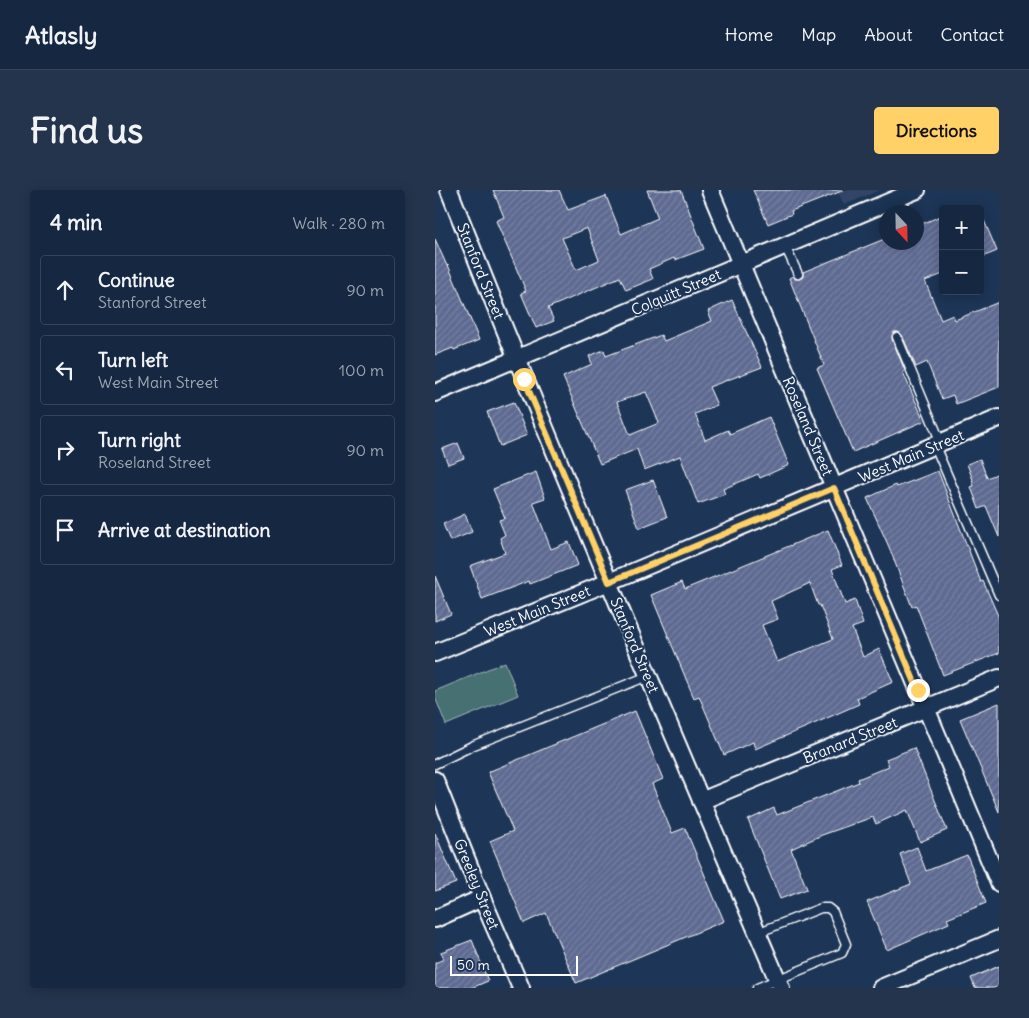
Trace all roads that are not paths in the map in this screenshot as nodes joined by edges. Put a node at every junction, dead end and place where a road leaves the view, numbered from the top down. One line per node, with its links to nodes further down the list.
1 (449, 190): 8 (street, Stanford Street)
2 (710, 190): 5 (street, Roseland Street)
3 (917, 190): 4 (street, Colquitt Street)
4 (785, 246): 5 (street, Colquitt Street); 6 (lane)
5 (741, 264): 8 (street, Colquitt Street); 12 (street, Roseland Street)
6 (798, 274)
7 (897, 337): 11 (lane)
8 (516, 359): 9 (street, Colquitt Street); 13 (street, Stanford Street)
9 (435, 393)
10 (999, 418): 11 (street, West Main Street)
11 (938, 445): 12 (street, West Main Street); 14 (lane)
12 (834, 488): 13 (street, West Main Street); 18 (street, Roseland Street)
13 (609, 582): 15 (street, West Main Street); 16 (street, Stanford Street)
14 (999, 596)
15 (435, 653)
16 (648, 676): 19 (lane); 21 (street, Stanford Street)
17 (999, 678): 18 (street, Branard Street)
18 (926, 709): 21 (street, Branard Street); 22 (street, Roseland Street)
19 (435, 764)
20 (435, 780): 23 (street, Greeley Street)
21 (701, 801): 25 (street, Stanford Street)
22 (999, 883)
23 (483, 898): 24 (street); 28 (street, Greeley Street)
24 (435, 919)
25 (757, 933): 27 (street, Stanford Street); 27 (lane)
26 (999, 938): 30 (street)
27 (779, 984): 29 (lane)
28 (521, 988)
29 (757, 988)
30 (881, 988)

